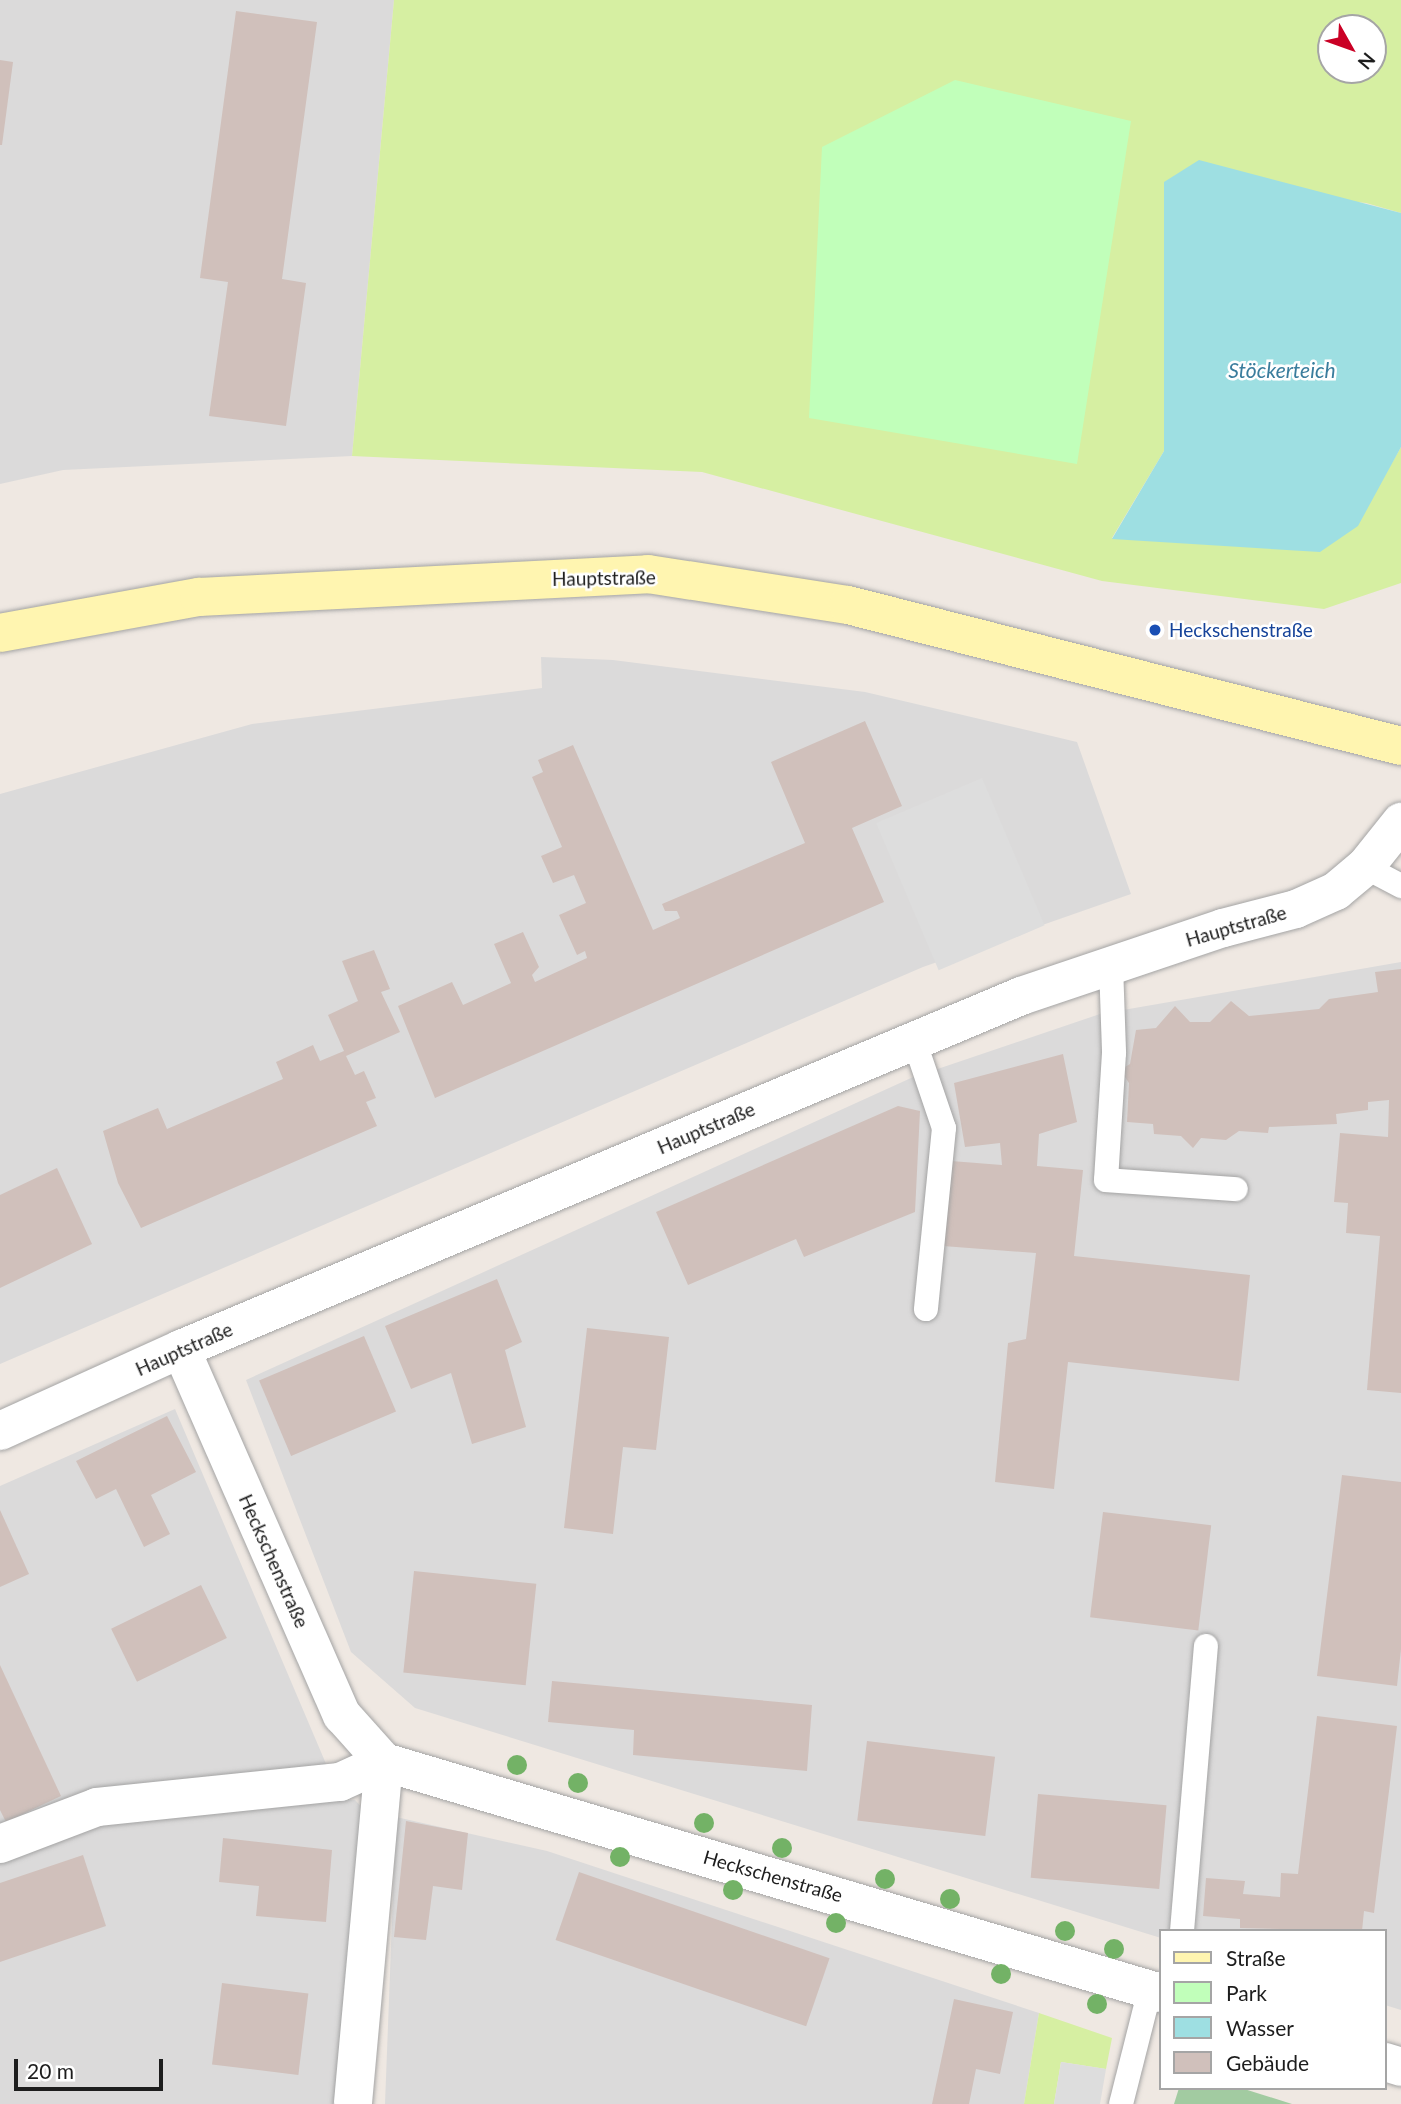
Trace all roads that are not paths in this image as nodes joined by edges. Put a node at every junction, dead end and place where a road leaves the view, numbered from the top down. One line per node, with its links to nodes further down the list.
1 (0, 633): 2 (main road, Hauptstraße)
2 (1401, 746)
3 (1401, 822): 4 (street, Hauptstraße)
4 (1365, 867): 5 (lane); 6 (street, Hauptstraße)
5 (1401, 886)
6 (1111, 965): 7 (street, Hauptstraße); 8 (lane)
7 (915, 1040): 9 (lane); 10 (street, Hauptstraße)
8 (1236, 1189)
9 (926, 1309)
10 (181, 1349): 11 (street, Hauptstraße); 13 (street, Heckschenstraße)
11 (0, 1431)
12 (1206, 1646): 15 (lane)
13 (384, 1762): 14 (street); 16 (street, Heckschenstraße); 17 (street)
14 (0, 1844)
15 (1182, 1929)
16 (1156, 1991): 18 (lane)
17 (353, 2104)
18 (1121, 2104)

